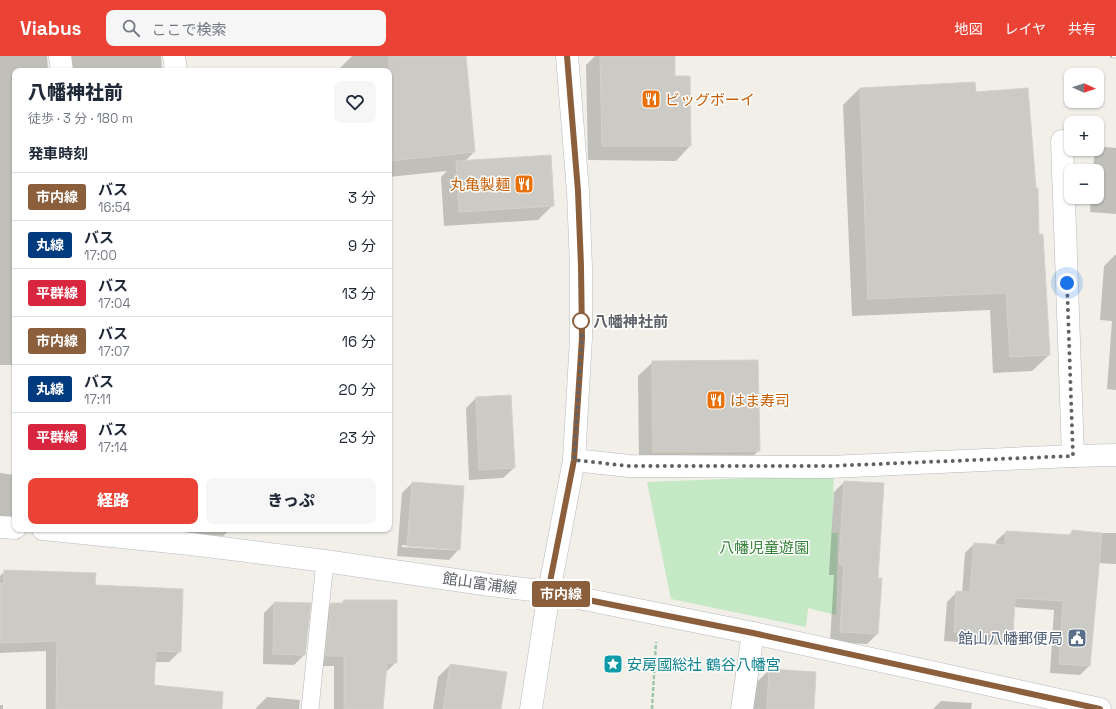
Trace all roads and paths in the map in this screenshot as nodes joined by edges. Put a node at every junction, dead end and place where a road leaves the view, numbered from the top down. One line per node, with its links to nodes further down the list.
1 (60, 56): 4 (street)
2 (174, 56): 5 (street)
3 (567, 56): 9 (street)
4 (62, 68)
5 (176, 68)
6 (1062, 141): 8 (street)
7 (1116, 455): 8 (street)
8 (1073, 456): 9 (street)
9 (574, 460): 14 (street)
10 (0, 527): 11 (street)
11 (12, 528)
12 (73, 532): 13 (street, 館山富浦線)
13 (325, 561): 14 (street, 館山富浦線); 17 (lane)
14 (548, 592): 15 (street, 館山富浦線); 18 (street)
15 (658, 614): 16 (street, 館山富浦線); 19 (path)
16 (753, 633): 20 (street); 21 (street, 館山富浦線)
17 (310, 709)
18 (531, 709)
19 (652, 709)
20 (742, 709)
21 (1096, 709)

